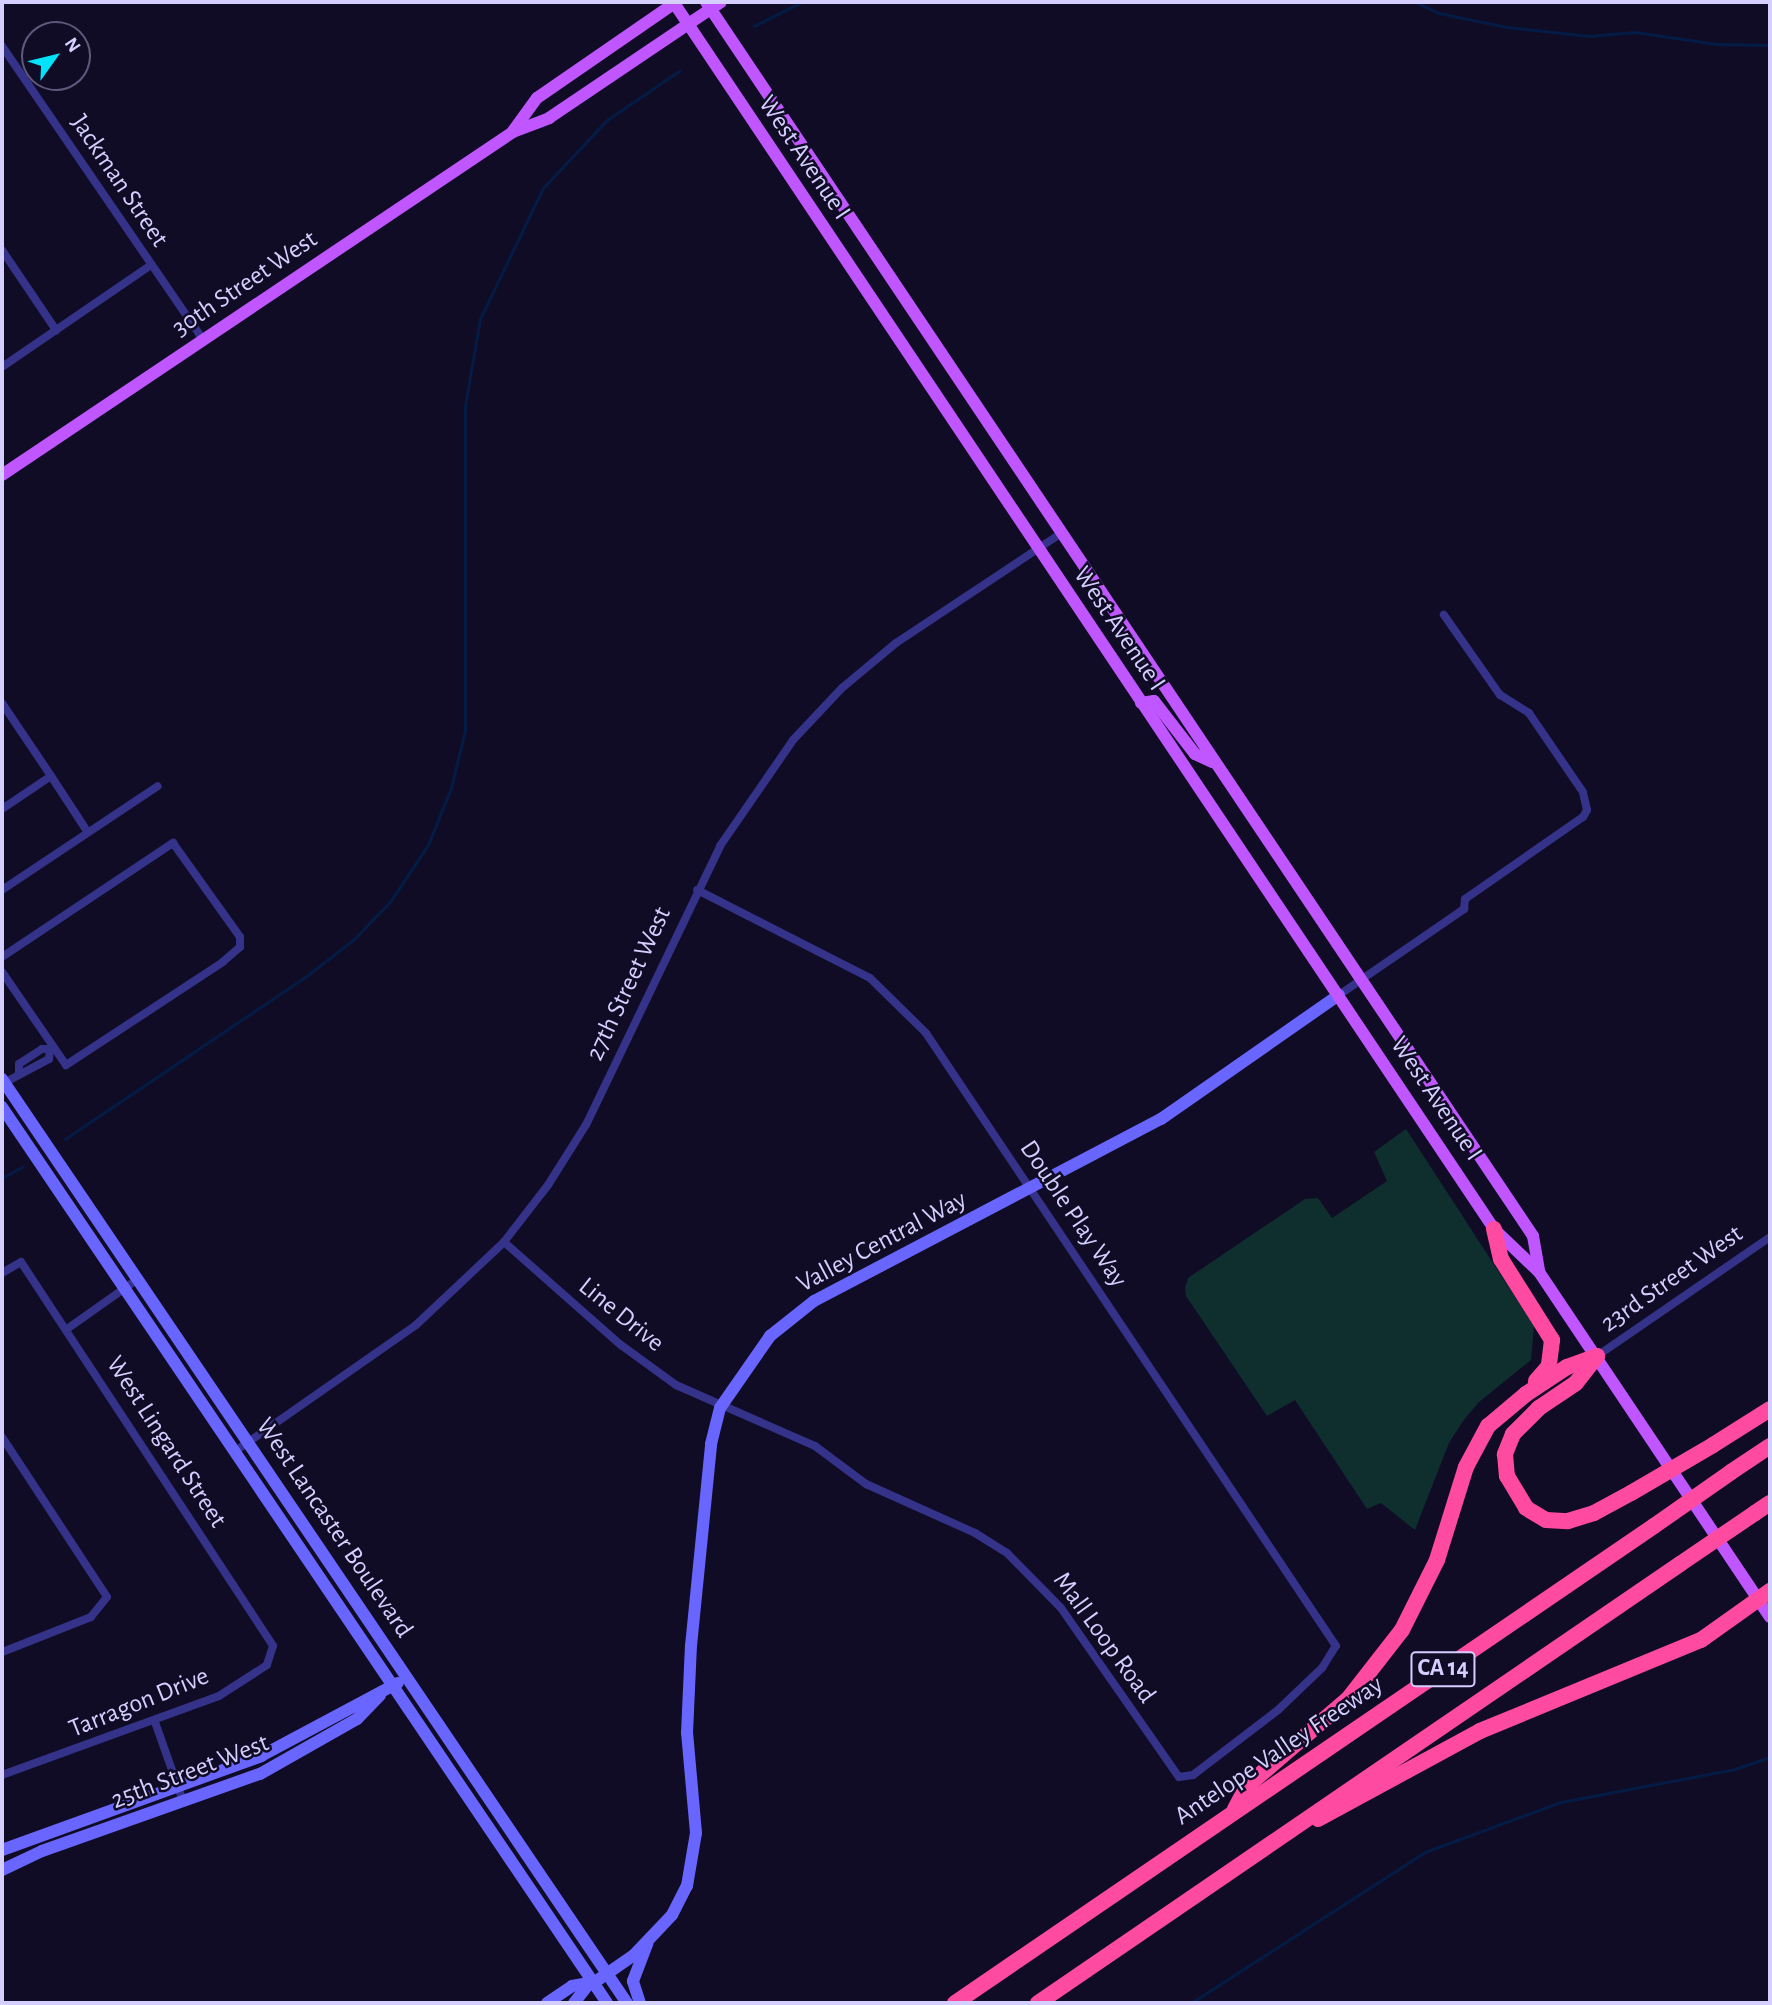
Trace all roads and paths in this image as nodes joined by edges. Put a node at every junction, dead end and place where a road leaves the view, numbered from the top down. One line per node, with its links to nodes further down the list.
1 (675, 2): 3 (main road, West Avenue I); 5 (main road, 30th Street West)
2 (712, 4): 3 (main road, 30th Street West); 12 (main road, West Avenue I)
3 (688, 23): 5 (main road, 30th Street West); 13 (main road, West Avenue I)
4 (2, 46): 7 (street, Jackman Street)
5 (513, 132): 9 (main road, 30th Street West)
6 (2, 250): 8 (street)
7 (151, 265): 8 (street); 9 (street, Jackman Street)
8 (56, 330): 10 (street)
9 (203, 340): 11 (main road, 30th Street West)
10 (2, 366)
11 (2, 475)
12 (1060, 534): 13 (street, 27th Street West); 17 (main road, West Avenue I)
13 (1038, 548): 16 (main road, West Avenue I); 23 (street, 27th Street West)
14 (1444, 615): 26 (street)
15 (2, 703): 18 (street)
16 (1142, 703): 17 (main road); 27 (main road, West Avenue I)
17 (1213, 762): 26 (main road, West Avenue I)
18 (51, 776): 20 (street); 21 (street)
19 (158, 786): 21 (street)
20 (2, 809)
21 (87, 831): 22 (street)
22 (2, 890)
23 (697, 891): 31 (street, Double Play Way); 34 (street, 27th Street West)
24 (2, 957): 28 (street)
25 (2, 972): 28 (street)
26 (1359, 981): 27 (street); 35 (main road, West Avenue I)
27 (1339, 995): 31 (street, Valley Central Way); 32 (main road, West Avenue I)
28 (52, 1048): 29 (street)
29 (3, 1081): 37 (street, West Lancaster Boulevard)
30 (2, 1107): 38 (street, West Lancaster Boulevard)
31 (1030, 1189): 42 (street, Valley Central Way); 52 (street, Double Play Way)
32 (1494, 1229): 35 (main road, West Avenue I); 41 (highway)
33 (1770, 1237): 40 (street, 23rd Street West)
34 (504, 1242): 42 (street, Line Drive); 45 (street, 27th Street West)
35 (1539, 1272): 40 (main road, West Avenue I)
36 (2, 1273): 39 (street, West Lingard Street)
37 (138, 1279): 38 (street); 45 (street, West Lancaster Boulevard)
38 (124, 1288): 39 (street); 47 (street, West Lancaster Boulevard)
39 (67, 1329): 51 (street, West Lingard Street)
40 (1597, 1356): 41 (highway); 43 (highway, bridge); 49 (main road, West Avenue I)
41 (1525, 1394): 61 (highway)
42 (720, 1408): 52 (street, Mall Loop Road); 65 (street, Valley Central Way)
43 (1770, 1409)
44 (2, 1437): 53 (street)
45 (248, 1442): 47 (street, 27th Street West); 54 (street, West Lancaster Boulevard)
46 (1770, 1446): 61 (highway, Antelope Valley Freeway / CA 14, bridge)
47 (234, 1452): 55 (street, West Lancaster Boulevard)
48 (1770, 1503): 62 (highway, CA 14, bridge)
49 (1765, 1595): 50 (main road, West Avenue I); 62 (highway)
50 (1770, 1617)
51 (273, 1646): 57 (street, Tarragon Drive)
52 (1336, 1646)
53 (2, 1652)
54 (407, 1677): 55 (street, 25th Street West); 66 (street, West Lancaster Boulevard)
55 (393, 1686): 56 (street, 25th Street West); 67 (street, West Lancaster Boulevard)
56 (380, 1695): 59 (street, 25th Street West); 60 (street, 25th Street West)
57 (155, 1722): 58 (street, Tarragon Drive); 59 (street)
58 (2, 1775)
59 (177, 1785): 60 (street); 63 (street, 25th Street West)
60 (183, 1801): 64 (street, 25th Street West)
61 (1233, 1812): 73 (highway, Antelope Valley Freeway / CA 14)
62 (1290, 1831): 74 (highway, CA 14)
63 (2, 1850)
64 (2, 1870)
65 (647, 1944): 66 (street, Valley Central Way); 72 (street)
66 (607, 1974): 67 (street, Valley Central Way); 71 (street, West Lancaster Boulevard)
67 (592, 1984): 68 (street, Valley Central Way); 69 (street, Valley Central Way); 70 (street, West Lancaster Boulevard)
68 (547, 2003)
69 (574, 2003)
70 (607, 2003)
71 (627, 2003)
72 (640, 2003)
73 (955, 2003)
74 (1038, 2003)

